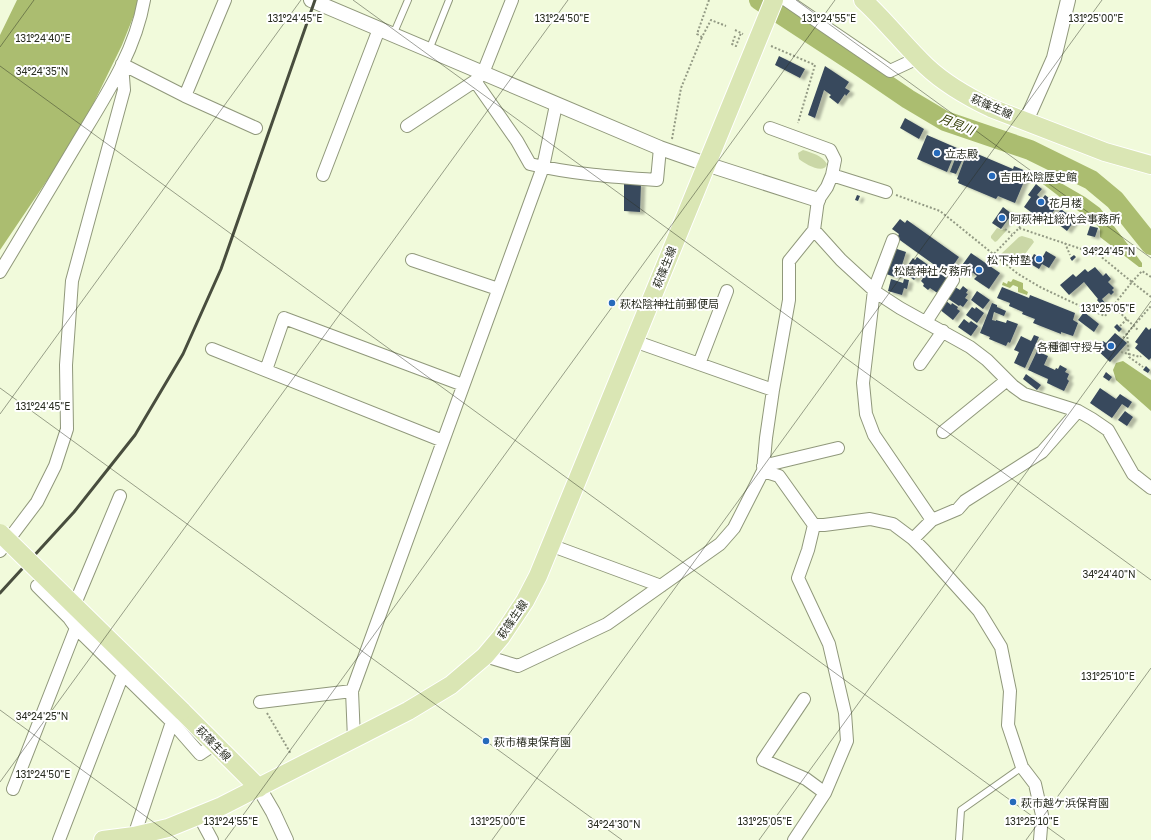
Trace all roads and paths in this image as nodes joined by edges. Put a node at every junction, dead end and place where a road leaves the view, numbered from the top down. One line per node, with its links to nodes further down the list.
1 (144, 0): 21 (street)
2 (225, 0): 23 (street)
3 (311, 0): 13 (street)
4 (408, 0): 15 (lane)
5 (449, 0): 19 (lane)
6 (512, 0): 22 (street)
7 (709, 0): 17 (path)
8 (774, 0): 31 (main road, 萩篠生線)
9 (786, 0): 20 (street)
10 (863, 0): 20 (main road, 萩篠生線)
11 (1068, 0): 25 (street)
12 (726, 26): 17 (path)
13 (379, 29): 15 (street); 34 (street)
14 (735, 30): 16 (path)
15 (394, 35): 19 (street)
16 (735, 36)
17 (702, 37): 30 (path)
18 (771, 46): 26 (path)
19 (429, 50): 22 (street)
20 (918, 58): 25 (main road, 萩篠生線)
21 (122, 64): 23 (street); 49 (street); 91 (street)
22 (479, 77): 24 (street); 27 (street); 33 (street)
23 (185, 96): 28 (street)
24 (556, 105): 30 (street); 33 (street)
25 (1026, 121): 32 (main road, 萩篠生線)
26 (798, 122)
27 (407, 126)
28 (256, 128)
29 (770, 128): 35 (street)
30 (665, 150): 31 (street); 33 (street)
31 (706, 164): 37 (street); 67 (main road, 萩篠生線)
32 (1151, 165)
33 (543, 167): 53 (street)
34 (323, 175)
35 (832, 175): 36 (street); 37 (street)
36 (886, 192): 45 (path)
37 (818, 200): 41 (street)
38 (1030, 215): 39 (path)
39 (1019, 228): 42 (path); 44 (path)
40 (1005, 229): 42 (path)
41 (814, 230): 54 (street); 78 (street)
42 (1012, 234): 45 (path)
43 (893, 240): 54 (street)
44 (1065, 243): 46 (path); 52 (path)
45 (992, 254): 47 (path); 57 (path)
46 (1070, 255)
47 (989, 259)
48 (412, 260): 53 (street)
49 (0, 272)
50 (1151, 277): 52 (path)
51 (953, 280): 60 (street)
52 (1132, 282): 56 (path); 57 (path)
53 (498, 289): 77 (street)
54 (874, 290): 60 (street); 86 (street)
55 (727, 291): 72 (street)
56 (1151, 297)
57 (1114, 306): 59 (path)
58 (1151, 306): 62 (path)
59 (1127, 319): 61 (path); 62 (path)
60 (926, 322): 64 (street)
61 (1120, 326)
62 (1134, 326): 63 (path); 65 (path)
63 (1139, 331)
64 (943, 332): 73 (street); 76 (street)
65 (1127, 334): 66 (path); 70 (path)
66 (1123, 338)
67 (634, 340): 72 (street); 90 (main road, 萩篠生線)
68 (212, 349): 75 (street)
69 (1121, 352): 70 (path)
70 (1128, 354): 71 (path); 74 (path)
71 (1141, 356)
72 (699, 364): 78 (street)
73 (920, 364)
74 (1143, 367)
75 (266, 370): 77 (street); 81 (street)
76 (1007, 380): 79 (street); 80 (street)
77 (463, 386): 81 (street)
78 (773, 390): 83 (street)
79 (1078, 411): 84 (street); 86 (street)
80 (943, 432)
81 (444, 441): 98 (street)
82 (838, 448): 83 (street)
83 (763, 468): 87 (street); 93 (street)
84 (1151, 488)
85 (120, 496): 94 (street)
86 (932, 520): 89 (street)
87 (814, 525): 89 (street); 107 (street)
88 (0, 532): 101 (main road, 萩篠生線, bridge)
89 (909, 532): 104 (street)
90 (550, 545): 93 (street); 96 (main road, 萩篠生線)
91 (0, 550)
92 (37, 586): 94 (street)
93 (661, 586): 96 (street)
94 (69, 618): 95 (street)
95 (76, 628): 97 (street); 106 (street)
96 (485, 656): 102 (main road, 萩篠生線)
97 (123, 674): 101 (street); 110 (street)
98 (352, 690): 100 (street); 102 (street)
99 (804, 699): 107 (street)
100 (260, 702): 103 (path)
101 (177, 717): 105 (main road, 萩篠生線); 109 (street)
102 (354, 739): 103 (main road, 萩篠生線)
103 (299, 767): 105 (main road, 萩篠生線)
104 (1022, 767): 115 (lane); 116 (street)
105 (259, 788): 108 (main road); 113 (street)
106 (13, 789)
107 (825, 793): 114 (street)
108 (198, 814): 109 (main road); 112 (street)
109 (134, 836): 111 (main road)
110 (59, 840)
111 (103, 840)
112 (212, 840)
113 (286, 840)
114 (794, 840)
115 (959, 840)
116 (1040, 840)

